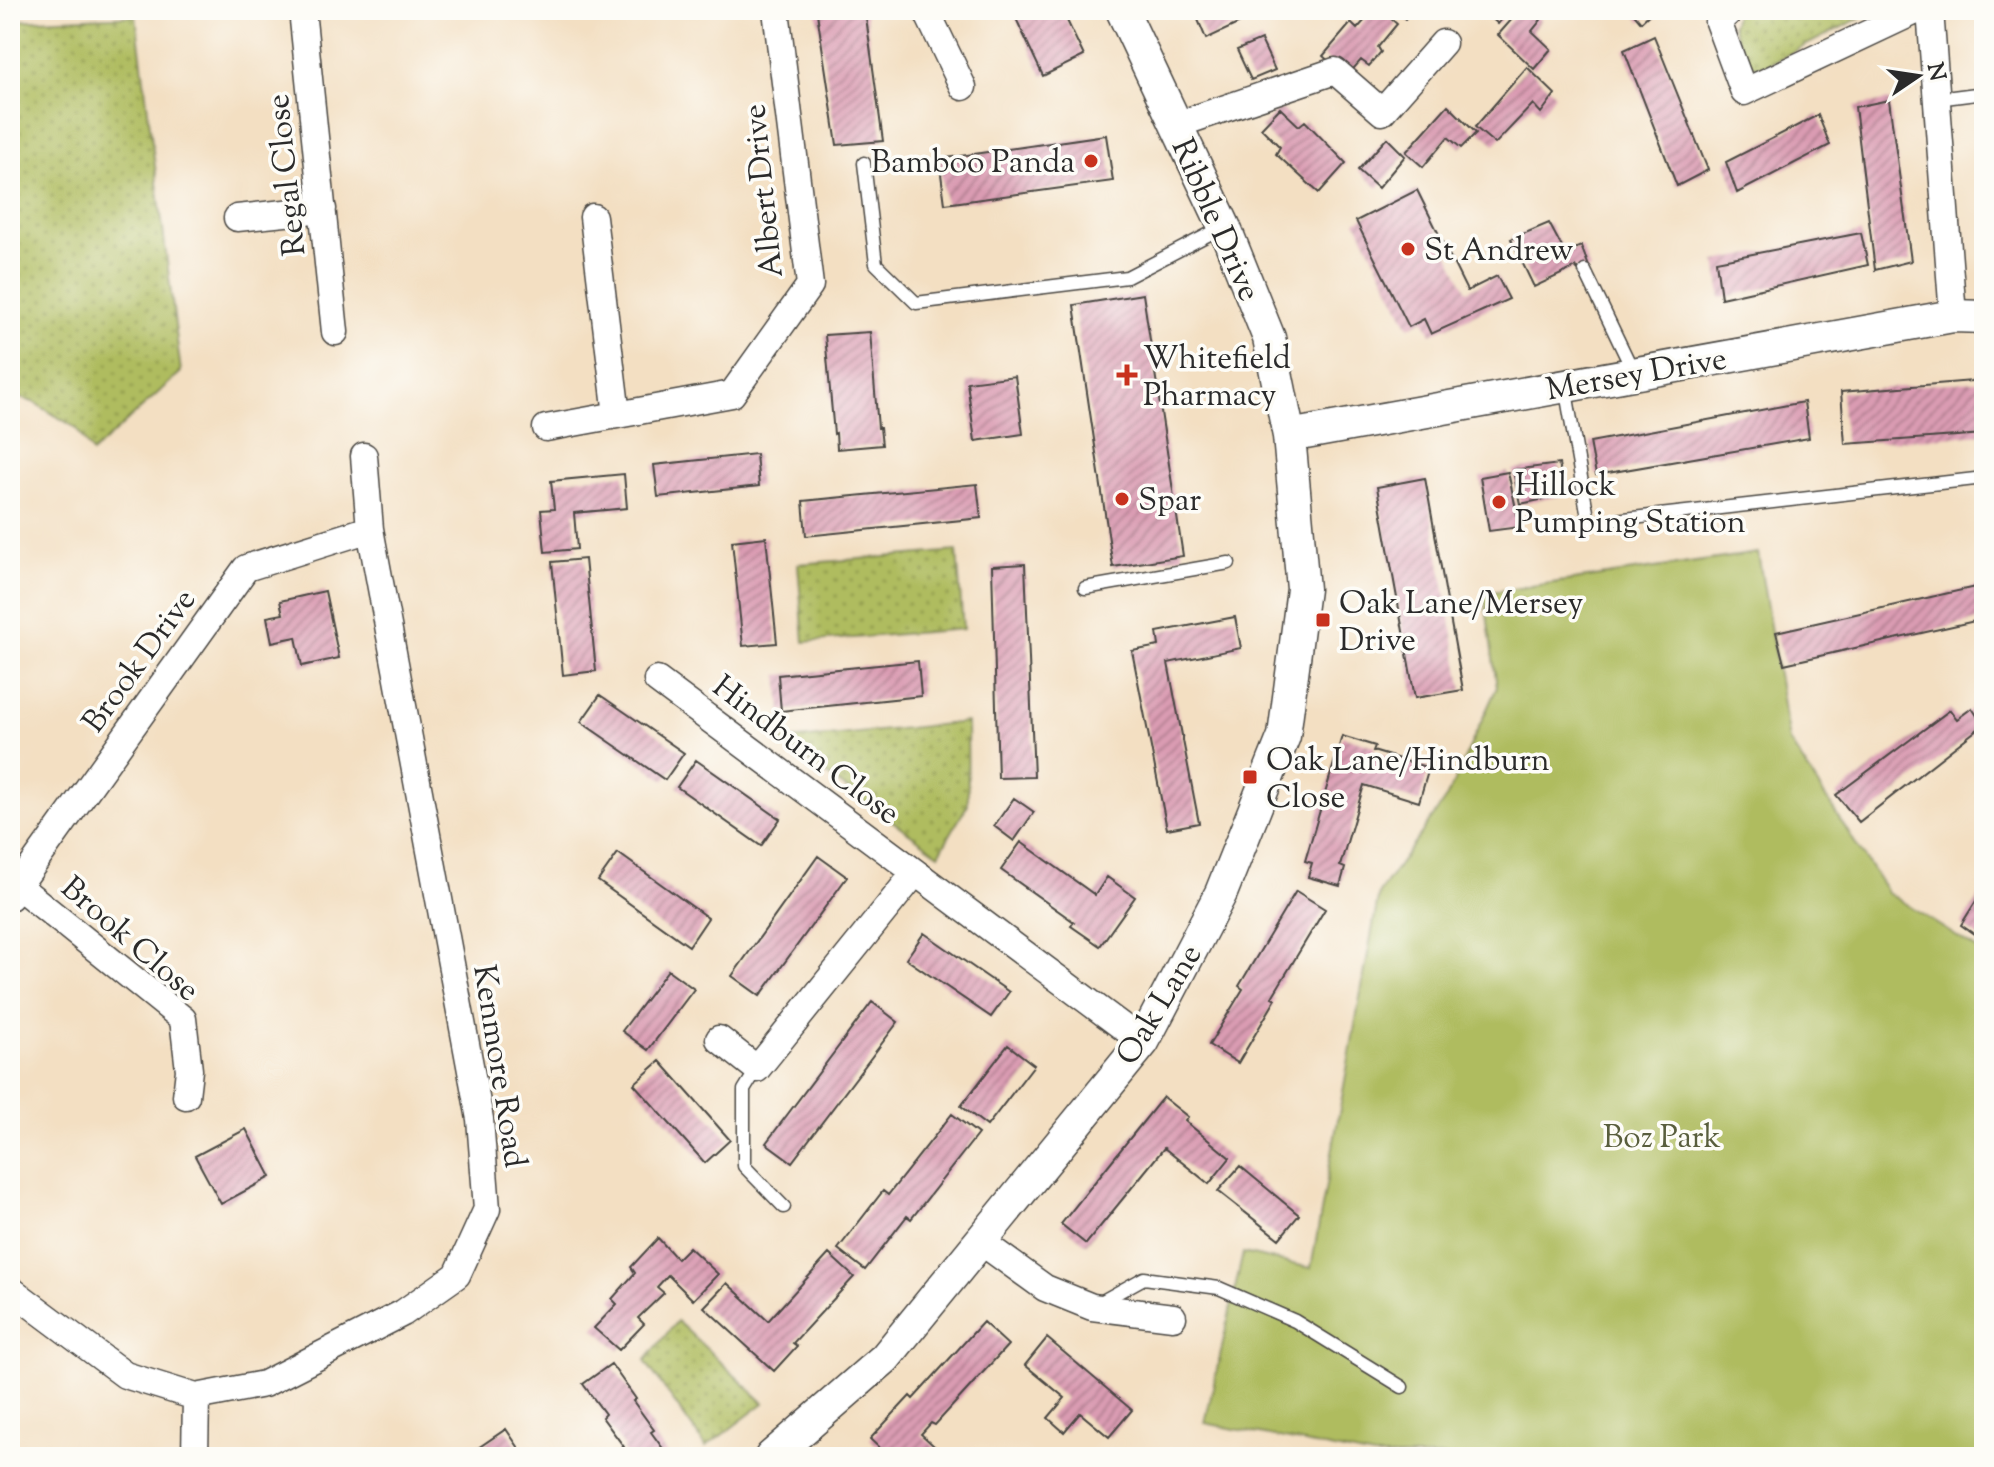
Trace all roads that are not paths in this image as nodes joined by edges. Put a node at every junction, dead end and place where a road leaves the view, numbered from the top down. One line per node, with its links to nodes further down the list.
1 (302, 10): 14 (street, Regal Close)
2 (776, 10): 23 (street, Albert Drive)
3 (926, 10): 9 (street)
4 (1122, 10): 12 (street, Ribble Drive)
5 (1731, 10): 6 (street)
6 (1918, 10)
7 (1930, 10): 11 (street)
8 (1443, 43): 12 (street)
9 (963, 87)
10 (1984, 93): 11 (lane)
11 (1937, 99): 19 (street)
12 (1176, 125): 17 (street, Ribble Drive)
13 (864, 163): 17 (lane)
14 (323, 209): 16 (street); 20 (street, Regal Close)
15 (593, 217): 23 (street)
16 (237, 218)
17 (1224, 226): 25 (street, Ribble Drive)
18 (1585, 271): 21 (lane)
19 (1969, 317): 21 (street, Mersey Drive)
20 (335, 332)
21 (1635, 374): 22 (street, Mersey Drive)
22 (1565, 386): 25 (street, Mersey Drive); 27 (lane)
23 (617, 415): 24 (street, Albert Drive)
24 (546, 428)
25 (1289, 436): 35 (street, Oak Lane)
26 (364, 456): 28 (street, Kenmore Road)
27 (1984, 478)
28 (370, 529): 33 (street, Brook Drive); 44 (street, Kenmore Road)
29 (1229, 563): 30 (lane)
30 (1085, 588)
31 (657, 680): 32 (street, Hindburn Close)
32 (915, 873): 35 (street, Hindburn Close); 36 (street)
33 (14, 891): 37 (street, Brook Close)
34 (719, 1039): 36 (street)
35 (1143, 1042): 39 (street, Oak Lane)
36 (757, 1069): 38 (lane)
37 (186, 1096)
38 (784, 1207)
39 (980, 1241): 41 (street); 45 (street, Oak Lane)
40 (10, 1289): 44 (street, Kenmore Road)
41 (1092, 1307): 42 (street); 43 (lane)
42 (1173, 1317)
43 (1402, 1387)
44 (196, 1397): 46 (street)
45 (774, 1456)
46 (195, 1457)

